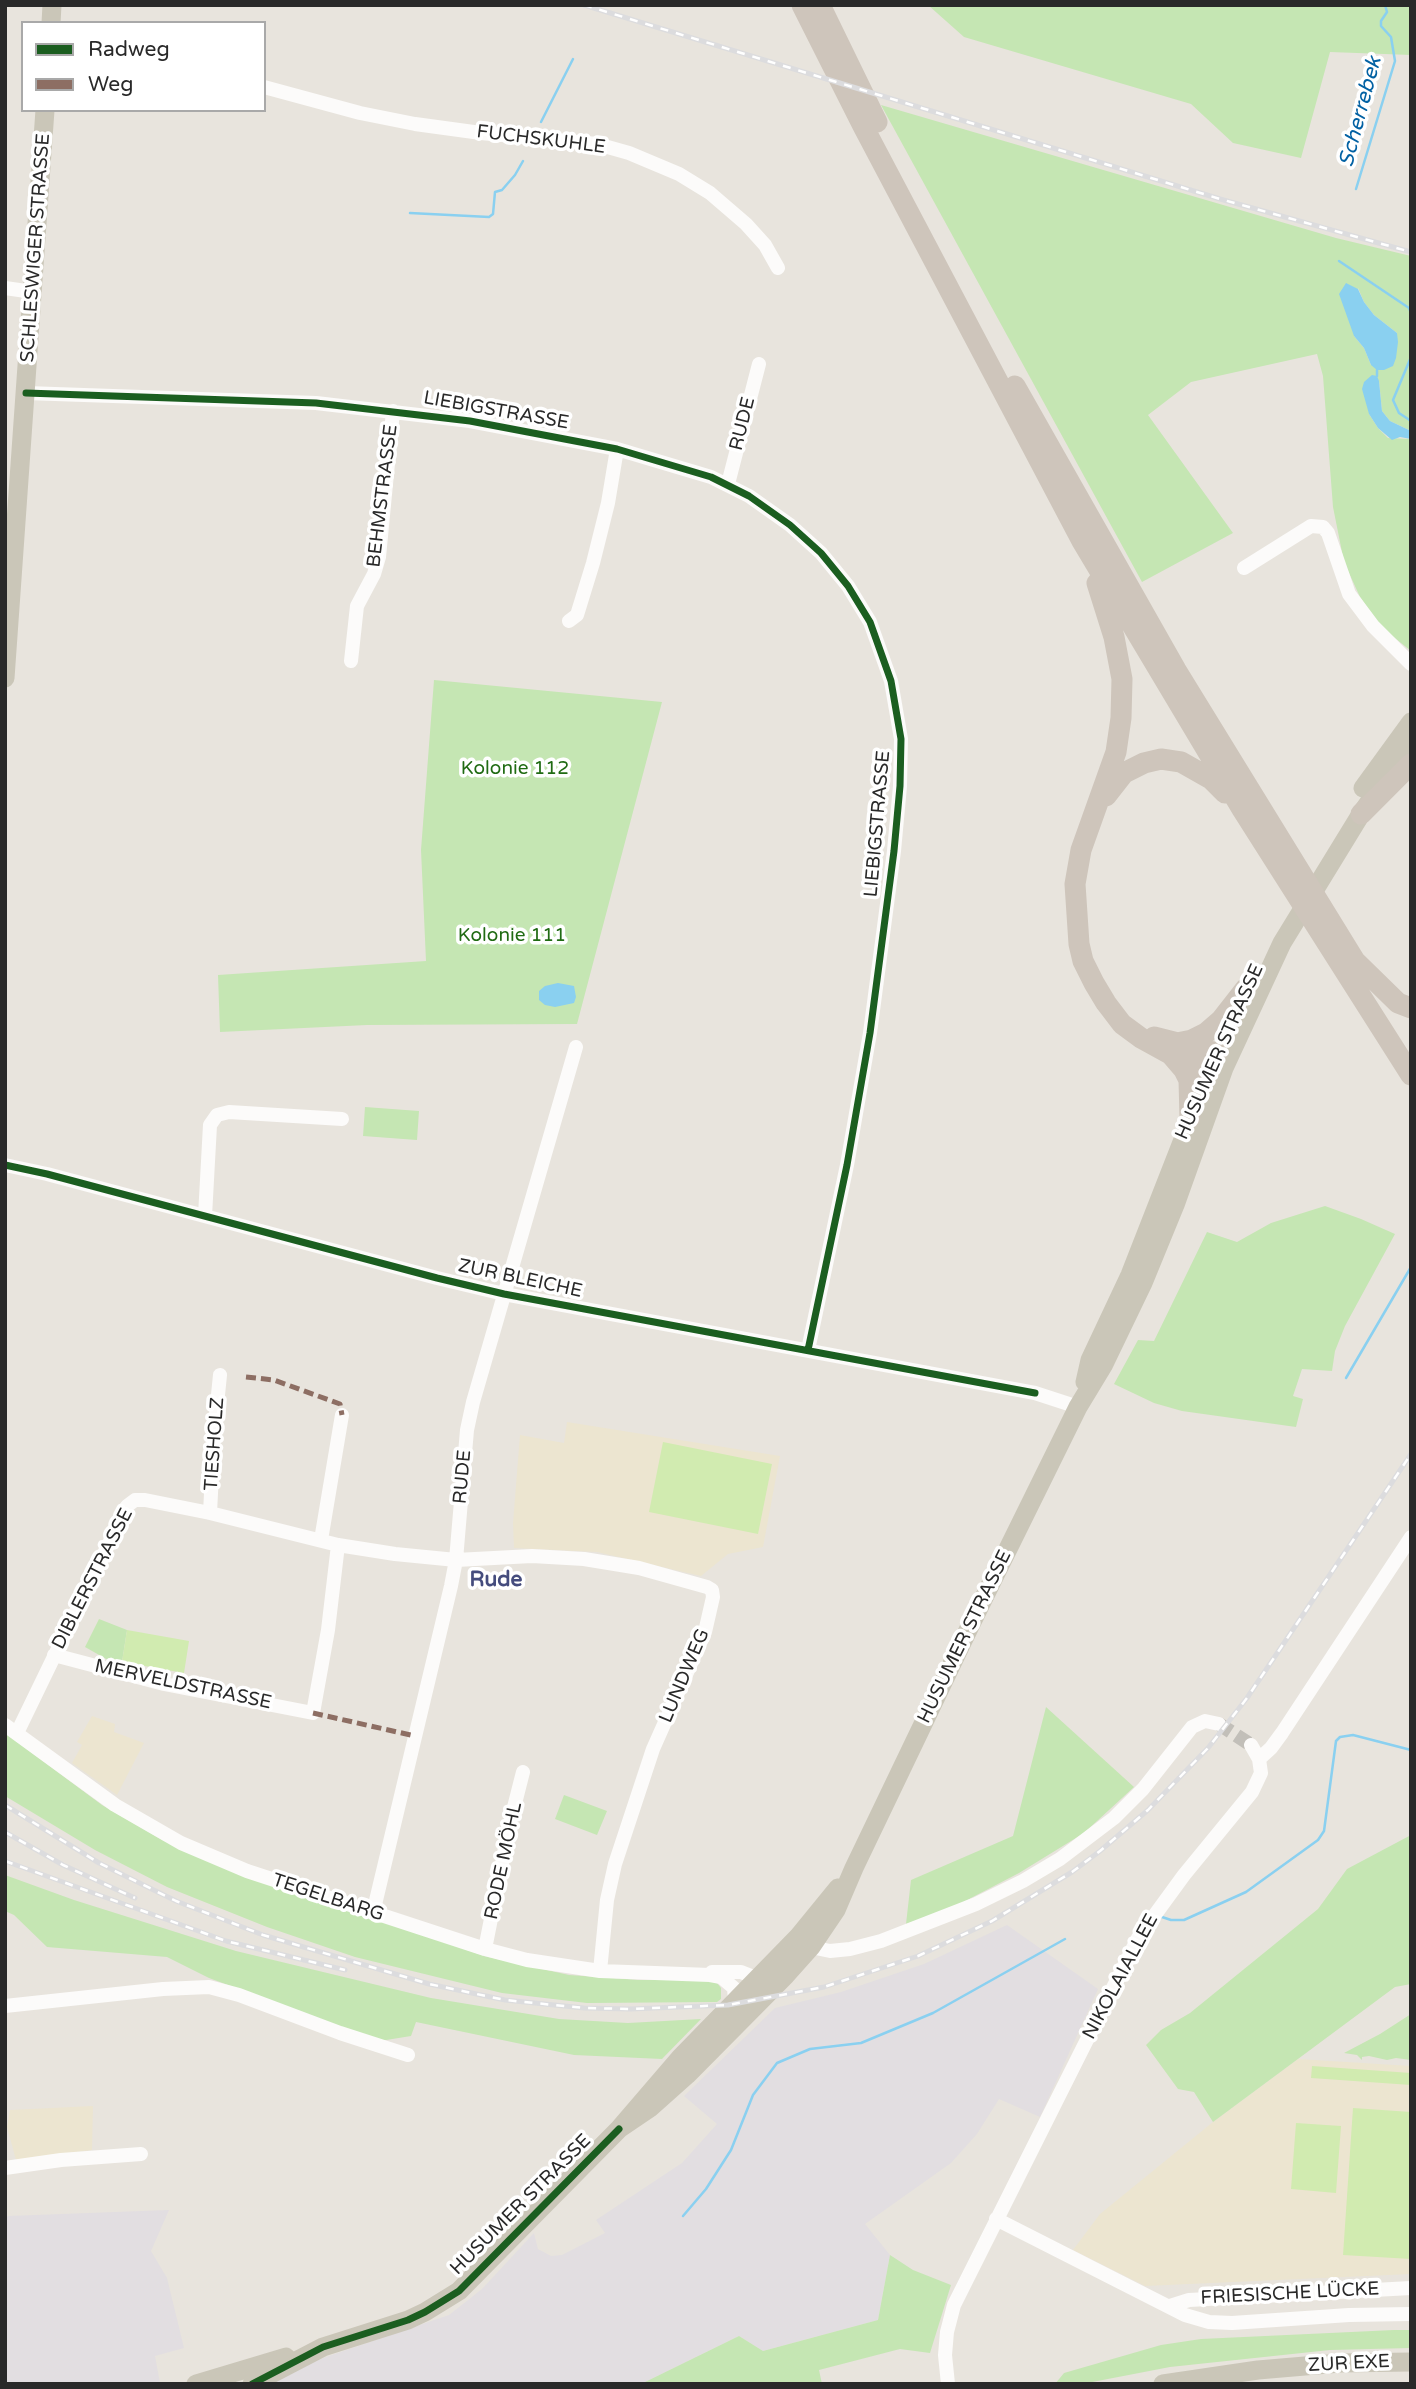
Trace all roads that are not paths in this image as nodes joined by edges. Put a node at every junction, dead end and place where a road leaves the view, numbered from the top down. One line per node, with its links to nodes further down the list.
1 (802, 5): 13 (highway)
2 (820, 5): 27 (highway)
3 (266, 88): 5 (street, FUCHSKUHLE)
4 (45, 112): 7 (main road, SCHLESWIGER STRASSE)
5 (778, 268)
6 (5, 288): 7 (street)
7 (33, 292): 9 (main road, SCHLESWIGER STRASSE)
8 (759, 363): 12 (street, RUDE)
9 (26, 393): 10 (street, LIEBIGSTRASSE); 18 (main road, SCHLESWIGER STRASSE)
10 (393, 411): 11 (street, LIEBIGSTRASSE); 16 (street, BEHMSTRASSE)
11 (617, 449): 12 (street, LIEBIGSTRASSE); 15 (street)
12 (728, 484): 40 (street, LIEBIGSTRASSE)
13 (1082, 541): 22 (highway); 24 (highway)
14 (1244, 568): 17 (street)
15 (569, 621)
16 (351, 662)
17 (1411, 664)
18 (5, 678)
19 (1411, 722): 25 (main road, HUSUMER STRASSE)
20 (1411, 746): 23 (main road, HUSUMER STRASSE)
21 (1411, 764): 23 (highway)
22 (1242, 809): 24 (highway); 34 (highway)
23 (1361, 814): 25 (main road, HUSUMER STRASSE)
24 (1090, 825): 31 (highway)
25 (1326, 856): 26 (main road, HUSUMER STRASSE)
26 (1278, 937): 28 (main road, HUSUMER STRASSE); 33 (main road, HUSUMER STRASSE)
27 (1354, 960): 29 (highway); 32 (highway)
28 (1246, 988): 31 (highway); 33 (main road, HUSUMER STRASSE)
29 (1411, 1008)
30 (576, 1047): 39 (street, RUDE)
31 (1174, 1049): 33 (highway); 35 (highway)
32 (1411, 1049)
33 (1216, 1065): 35 (main road, HUSUMER STRASSE); 42 (main road, HUSUMER STRASSE)
34 (1411, 1075)
35 (1190, 1118): 42 (main road, HUSUMER STRASSE)
36 (342, 1119): 38 (street)
37 (5, 1165): 38 (street, ZUR BLEICHE)
38 (205, 1216): 39 (street, ZUR BLEICHE)
39 (504, 1294): 40 (street, ZUR BLEICHE); 48 (street, RUDE)
40 (808, 1350): 42 (street, ZUR BLEICHE)
41 (220, 1375): 44 (street, TIESHOLZ)
42 (1078, 1407): 56 (main road, HUSUMER STRASSE)
43 (342, 1415): 46 (street)
44 (210, 1513): 46 (street, DIBLERSTRASSE); 49 (street, DIBLERSTRASSE)
45 (1411, 1537): 53 (street, NIKOLAIALLEE)
46 (321, 1540): 47 (street, DIBLERSTRASSE)
47 (338, 1545): 48 (street, DIBLERSTRASSE); 49 (street, MERVELDSTRASSE)
48 (456, 1560): 55 (street, RUDE); 58 (street, LUNDWEG)
49 (54, 1655): 51 (street, DIBLERSTRASSE)
50 (1219, 1724): 56 (street)
51 (11, 1729): 55 (street, TEGELBARG)
52 (1251, 1745): 53 (street)
53 (1259, 1759): 67 (street, NIKOLAIALLEE)
54 (523, 1772): 57 (street, RODE MÖHL)
55 (373, 1913): 57 (street, TEGELBARG)
56 (804, 1942): 60 (main road, HUSUMER STRASSE)
57 (485, 1949): 58 (street, TEGELBARG)
58 (600, 1971): 59 (street, TEGELBARG)
59 (686, 1974): 60 (street, TEGELBARG); 61 (street, TEGELBARG)
60 (762, 1986): 61 (main road, HUSUMER STRASSE); 63 (main road, HUSUMER STRASSE)
61 (735, 2001): 63 (main road, HUSUMER STRASSE)
62 (5, 2006): 64 (street)
63 (708, 2041): 71 (main road, HUSUMER STRASSE)
64 (408, 2055)
65 (141, 2154): 66 (street)
66 (5, 2168)
67 (996, 2219): 69 (street, FRIESISCHE LÜCKE); 75 (street, NIKOLAIALLEE)
68 (1411, 2288): 69 (street, FRIESISCHE LÜCKE)
69 (1170, 2306): 70 (street, FRIESISCHE LÜCKE)
70 (1411, 2314)
71 (323, 2347): 73 (main road); 74 (main road, HUSUMER STRASSE)
72 (1411, 2362): 76 (main road, ZUR EXE)
73 (196, 2384)
74 (252, 2384)
75 (948, 2384)
76 (1163, 2384)

